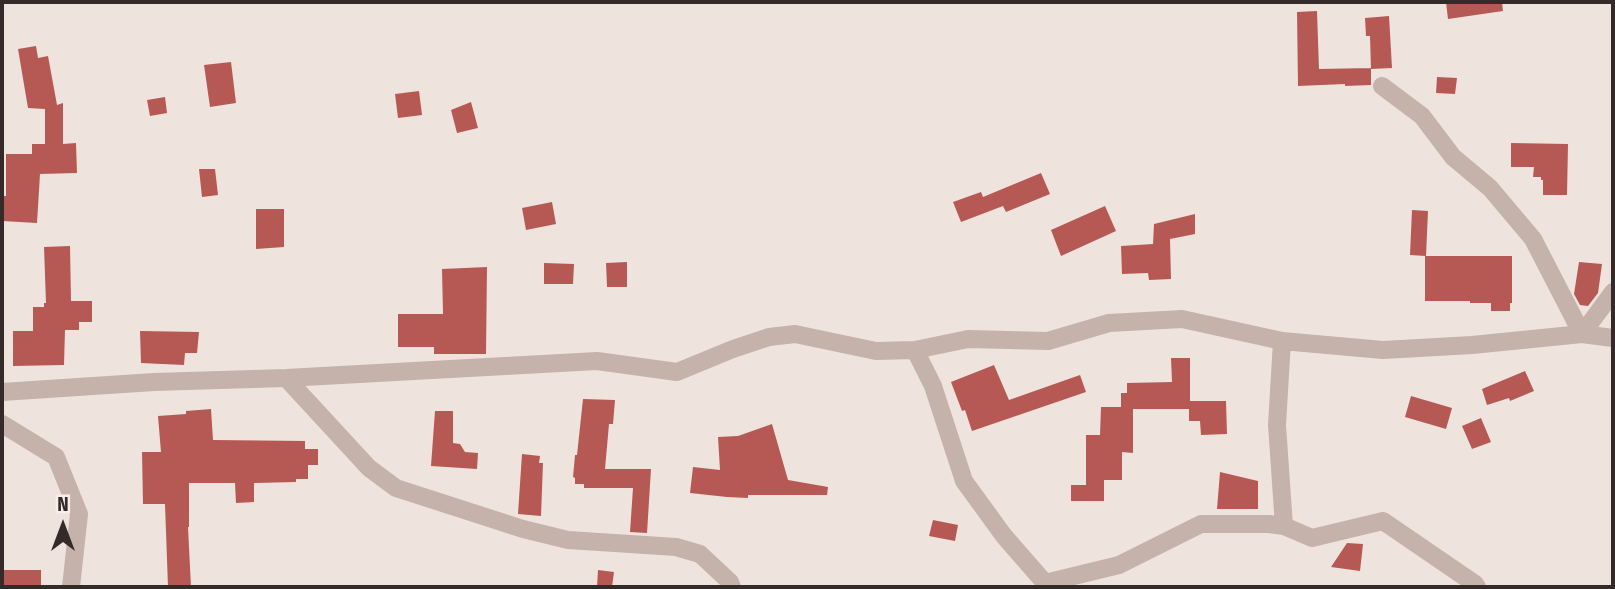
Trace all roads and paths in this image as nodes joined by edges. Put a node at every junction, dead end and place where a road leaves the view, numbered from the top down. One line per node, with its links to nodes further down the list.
1 (1382, 86): 3 (street)
2 (1613, 292): 3 (street)
3 (1582, 334): 4 (street); 5 (street)
4 (1613, 338)
5 (1282, 341): 6 (street); 10 (street)
6 (915, 350): 7 (street); 10 (street)
7 (286, 378): 8 (street); 12 (street)
8 (2, 392)
9 (2, 425): 11 (street)
10 (1284, 526): 13 (street)
11 (71, 587)
12 (732, 587)
13 (1477, 587)

